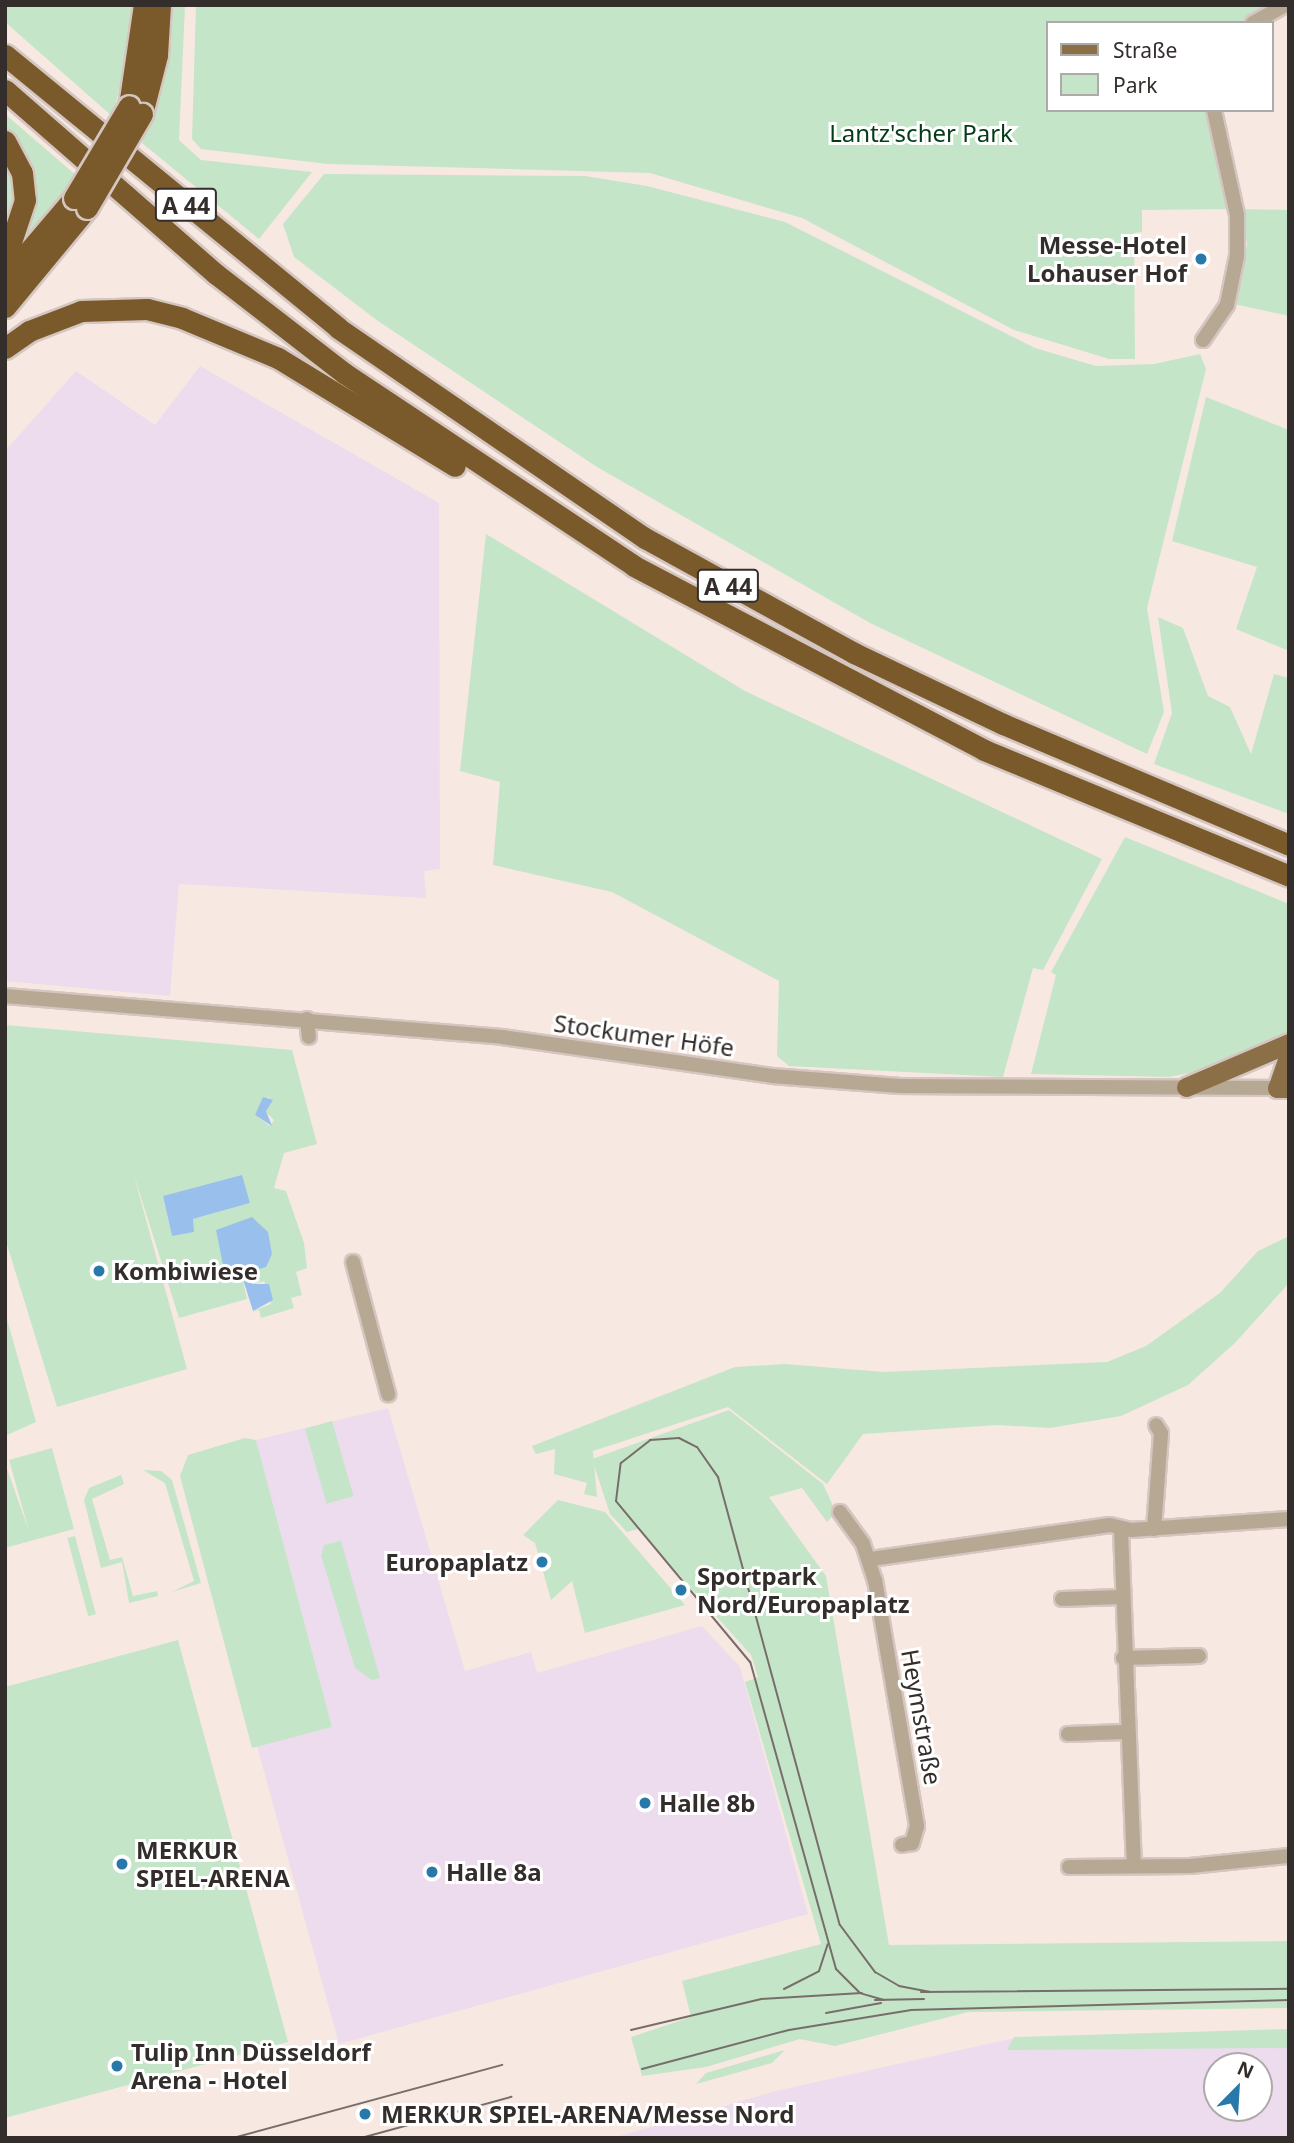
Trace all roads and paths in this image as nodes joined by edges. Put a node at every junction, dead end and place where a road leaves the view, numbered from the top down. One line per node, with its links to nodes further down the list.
1 (144, 5): 9 (highway)
2 (160, 5): 9 (highway)
3 (1286, 5): 4 (street)
4 (1257, 21)
5 (5, 42): 7 (highway)
6 (5, 55): 7 (highway, A 44)
7 (33, 81): 19 (highway, A 44)
8 (5, 90): 18 (highway, A 44)
9 (136, 110): 12 (highway, bridge)
10 (1214, 112): 16 (street)
11 (5, 141): 13 (highway)
12 (80, 203): 14 (highway); 15 (highway)
13 (5, 260)
14 (5, 279)
15 (5, 307)
16 (1203, 340)
17 (5, 348): 18 (highway)
18 (542, 508): 20 (highway, A 44)
19 (1289, 845)
20 (1289, 876)
21 (5, 996): 22 (street, Stockumer Höfe)
22 (307, 1019): 23 (street); 26 (street, Stockumer Höfe)
23 (309, 1037)
24 (1289, 1043): 26 (main road)
25 (1289, 1054): 27 (main road)
26 (1186, 1087): 27 (street, Stockumer Höfe)
27 (1283, 1088)
28 (353, 1262): 29 (street)
29 (388, 1394)
30 (1156, 1425): 33 (street)
31 (840, 1513): 35 (street, Heymstraße)
32 (1289, 1519): 33 (street)
33 (1154, 1529): 34 (street)
34 (1121, 1530): 35 (street); 36 (street)
35 (871, 1559): 42 (street, Heymstraße)
36 (1121, 1597): 37 (street); 39 (street)
37 (1062, 1599)
38 (1199, 1656): 39 (street)
39 (1123, 1658): 40 (street)
40 (1125, 1732): 41 (street); 44 (street)
41 (1068, 1734)
42 (902, 1845)
43 (1289, 1856): 44 (street)
44 (1133, 1866): 45 (street)
45 (1069, 1867)

